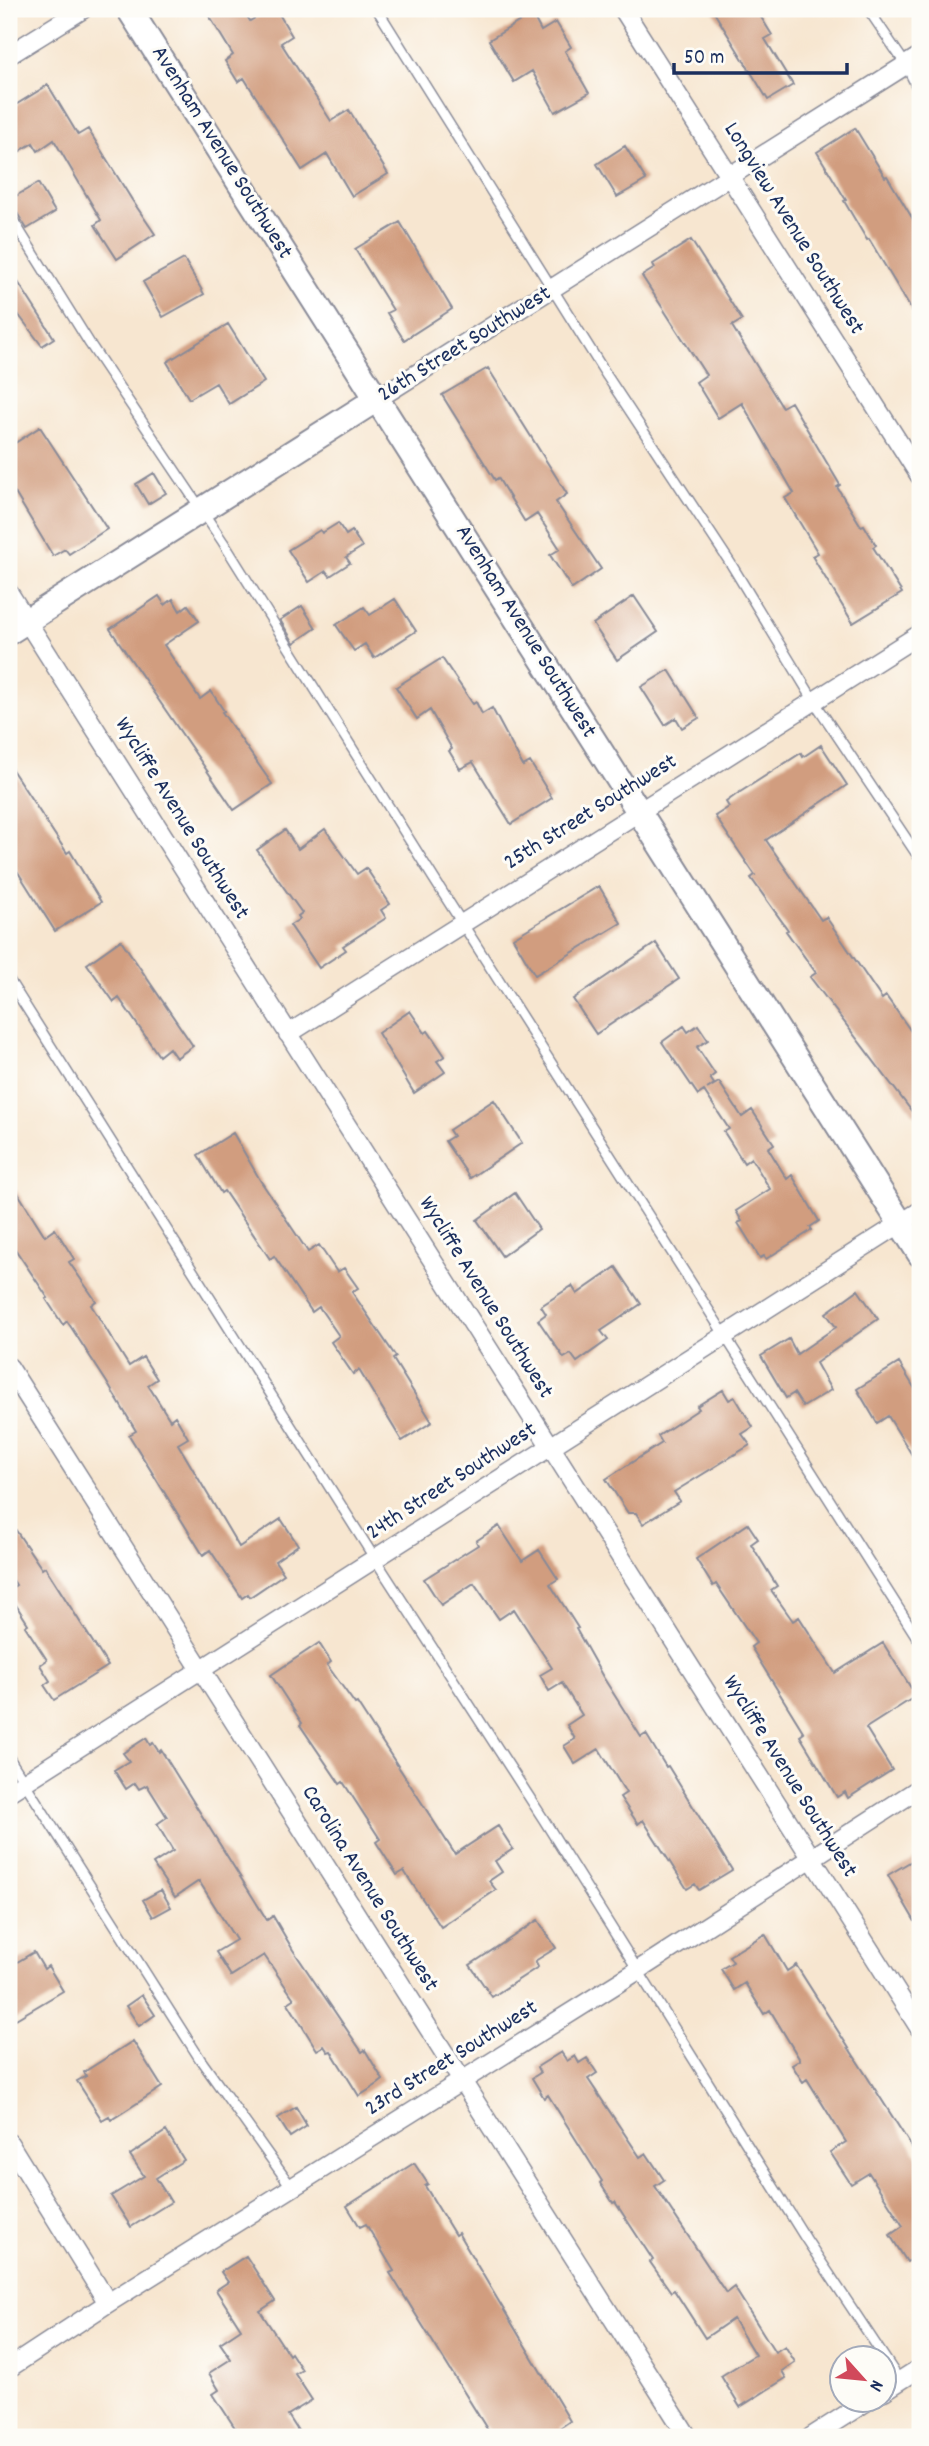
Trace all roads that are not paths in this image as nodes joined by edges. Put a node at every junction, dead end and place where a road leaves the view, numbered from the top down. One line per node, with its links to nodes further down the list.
1 (82, 9): 6 (street)
2 (129, 9): 12 (street, Avenham Avenue Southwest)
3 (377, 9): 11 (lane)
4 (623, 9): 9 (street, Longview Avenue Southwest)
5 (869, 9): 7 (lane)
6 (9, 55)
7 (913, 61): 8 (lane); 9 (street, 26th Street Southwest)
8 (920, 93)
9 (731, 176): 11 (street, 26th Street Southwest); 13 (street, Longview Avenue Southwest)
10 (9, 214): 14 (lane)
11 (553, 289): 12 (street, 26th Street Southwest); 18 (lane)
12 (377, 399): 14 (street, 26th Street Southwest); 19 (street, Avenham Avenue Southwest)
13 (920, 476)
14 (202, 509): 16 (street, 26th Street Southwest); 21 (lane)
15 (9, 593): 16 (street, Wycliffe Avenue Southwest)
16 (18, 627): 23 (street, Wycliffe Avenue Southwest)
17 (920, 634): 18 (street, 25th Street Southwest)
18 (814, 701): 19 (street, 25th Street Southwest); 20 (lane)
19 (639, 812): 21 (street, 25th Street Southwest); 24 (street, Avenham Avenue Southwest)
20 (920, 859)
21 (463, 922): 23 (street, 25th Street Southwest); 26 (lane)
22 (9, 980): 29 (lane)
23 (288, 1034): 28 (street, Wycliffe Avenue Southwest)
24 (911, 1217): 25 (street, Avenham Avenue Southwest); 26 (street, 24th Street Southwest)
25 (920, 1254)
26 (726, 1335): 28 (street, 24th Street Southwest); 30 (lane)
27 (9, 1367): 31 (street, Carolina Avenue Southwest)
28 (551, 1447): 29 (street, 24th Street Southwest); 35 (street, Wycliffe Avenue Southwest)
29 (375, 1559): 31 (street, 24th Street Southwest); 36 (lane)
30 (920, 1643)
31 (200, 1669): 33 (street, 24th Street Southwest); 38 (street, Carolina Avenue Southwest)
32 (9, 1758): 33 (lane)
33 (16, 1787): 40 (lane)
34 (920, 1788): 35 (street, 23rd Street Southwest)
35 (811, 1857): 36 (street, 23rd Street Southwest); 37 (street, Wycliffe Avenue Southwest)
36 (637, 1971): 38 (street, 23rd Street Southwest); 44 (lane)
37 (920, 2029)
38 (463, 2082): 40 (street, 23rd Street Southwest); 47 (street, Carolina Avenue Southwest)
39 (9, 2143): 41 (street)
40 (292, 2188): 41 (street, 23rd Street Southwest)
41 (108, 2303): 42 (street, 23rd Street Southwest)
42 (9, 2368)
43 (920, 2368): 44 (street)
44 (900, 2381)
45 (847, 2414): 48 (street)
46 (920, 2430): 49 (lane)
47 (688, 2437)
48 (811, 2437)
49 (919, 2437)

